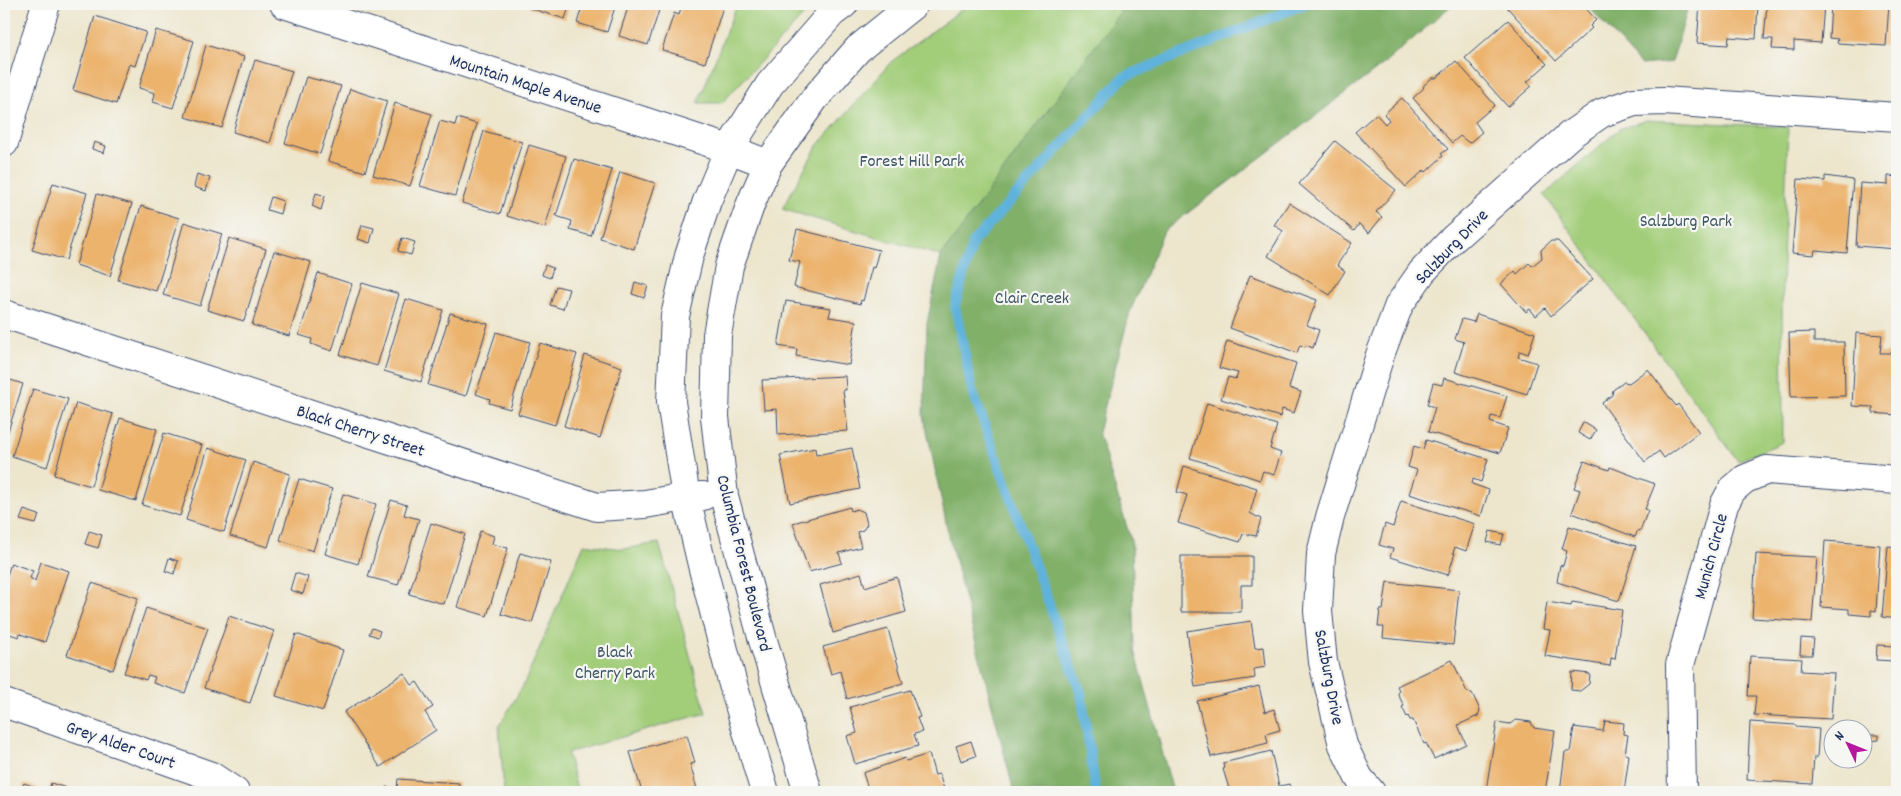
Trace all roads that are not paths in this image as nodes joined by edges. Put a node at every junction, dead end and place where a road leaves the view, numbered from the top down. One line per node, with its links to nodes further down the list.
1 (46, 4): 6 (street)
2 (284, 4): 7 (street, Mountain Maple Avenue)
3 (844, 4): 7 (street)
4 (914, 4): 8 (street, Columbia Forest Boulevard)
5 (1897, 117): 17 (street, Salzburg Drive)
6 (4, 143)
7 (729, 149): 8 (street, Mountain Maple Avenue); 12 (street)
8 (768, 164): 11 (street, Columbia Forest Boulevard)
9 (4, 314): 12 (street, Black Cherry Street)
10 (1897, 480): 18 (street, Munich Circle)
11 (724, 496): 12 (street, Black Cherry Street); 16 (street, Columbia Forest Boulevard)
12 (686, 497): 15 (street)
13 (4, 703): 14 (street, Grey Alder Court)
14 (235, 792)
15 (765, 792)
16 (808, 792)
17 (1371, 792)
18 (1682, 792)

